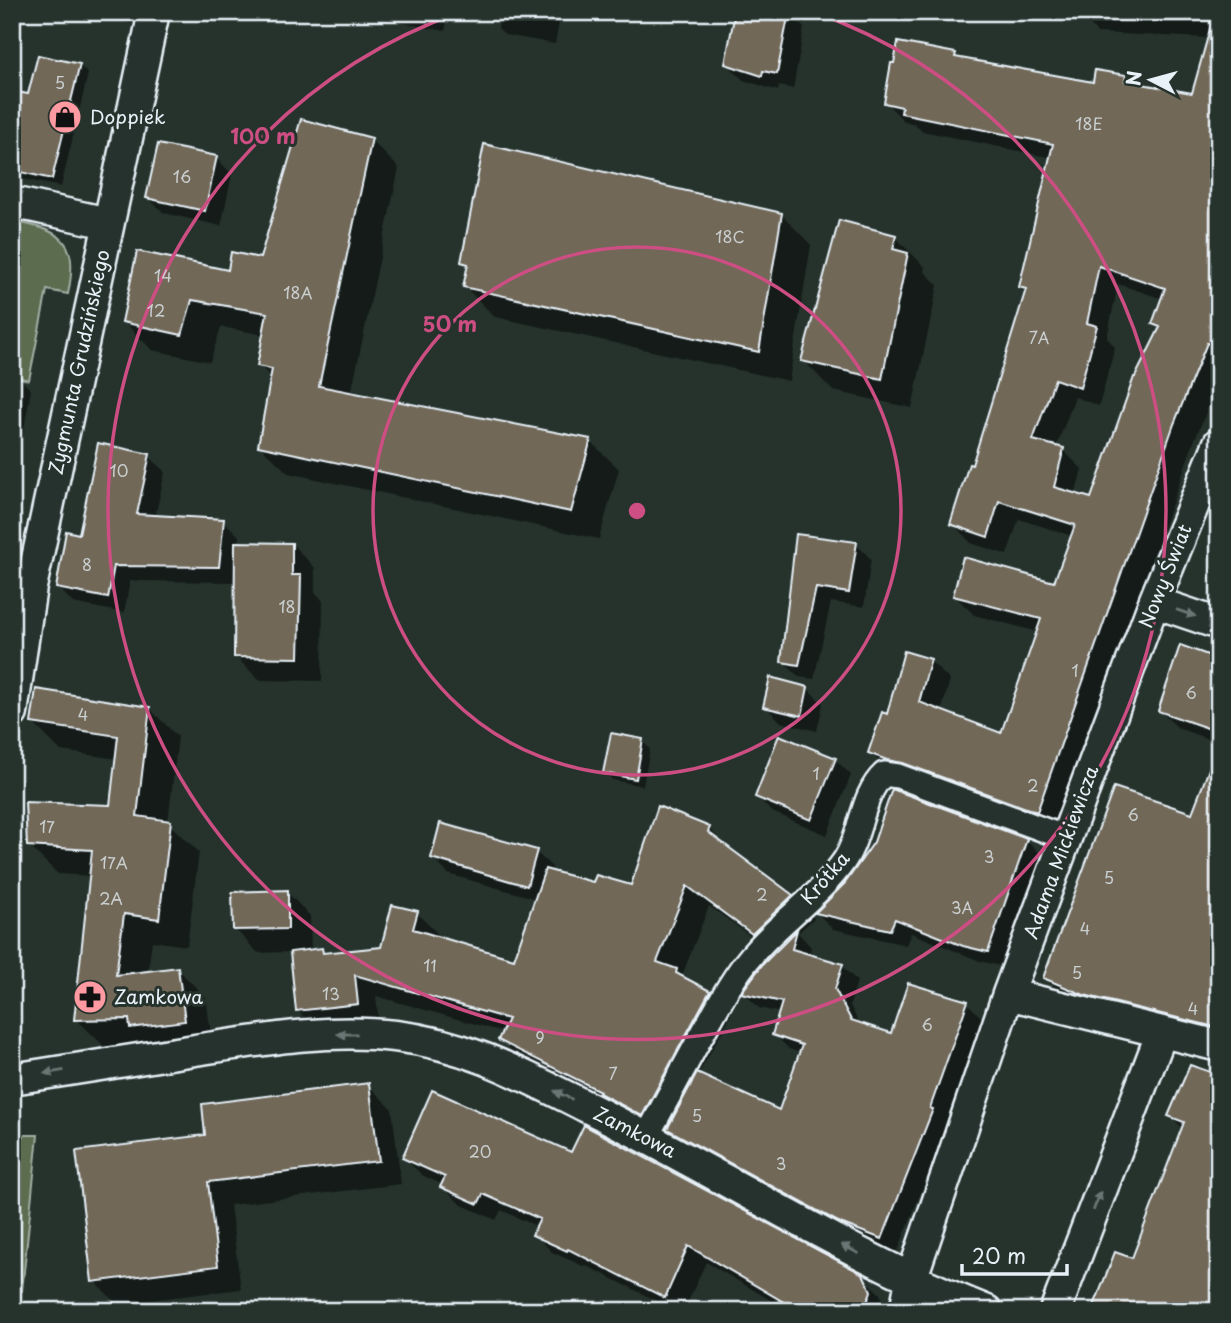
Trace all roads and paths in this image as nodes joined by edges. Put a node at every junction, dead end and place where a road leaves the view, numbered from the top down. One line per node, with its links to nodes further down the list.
1 (153, 12): 3 (street, Zygmunta Grudzińskiego)
2 (12, 202): 3 (street)
3 (108, 223): 5 (street, Zygmunta Grudzińskiego)
4 (1219, 443): 6 (street, Nowy Świat)
5 (22, 585): 9 (street, Zygmunta Grudzińskiego)
6 (1154, 602): 7 (street, one-way to 7); 8 (street, Nowy Świat)
7 (1219, 624)
8 (1114, 710): 10 (street, Adama Mickiewicza)
9 (12, 713)
10 (1066, 838): 11 (street, Adama Mickiewicza); 15 (street, Krótka)
11 (1008, 994): 12 (street); 16 (street, Adama Mickiewicza)
12 (1162, 1032): 13 (street); 19 (street, one-way to 12)
13 (1219, 1046)
14 (12, 1079): 15 (street, Zamkowa, one-way to 14)
15 (647, 1136): 16 (street, Zamkowa, one-way to 15)
16 (911, 1280): 17 (street, Adama Mickiewicza); 18 (street, Zamkowa)
17 (905, 1311)
18 (987, 1311)
19 (1055, 1311)

